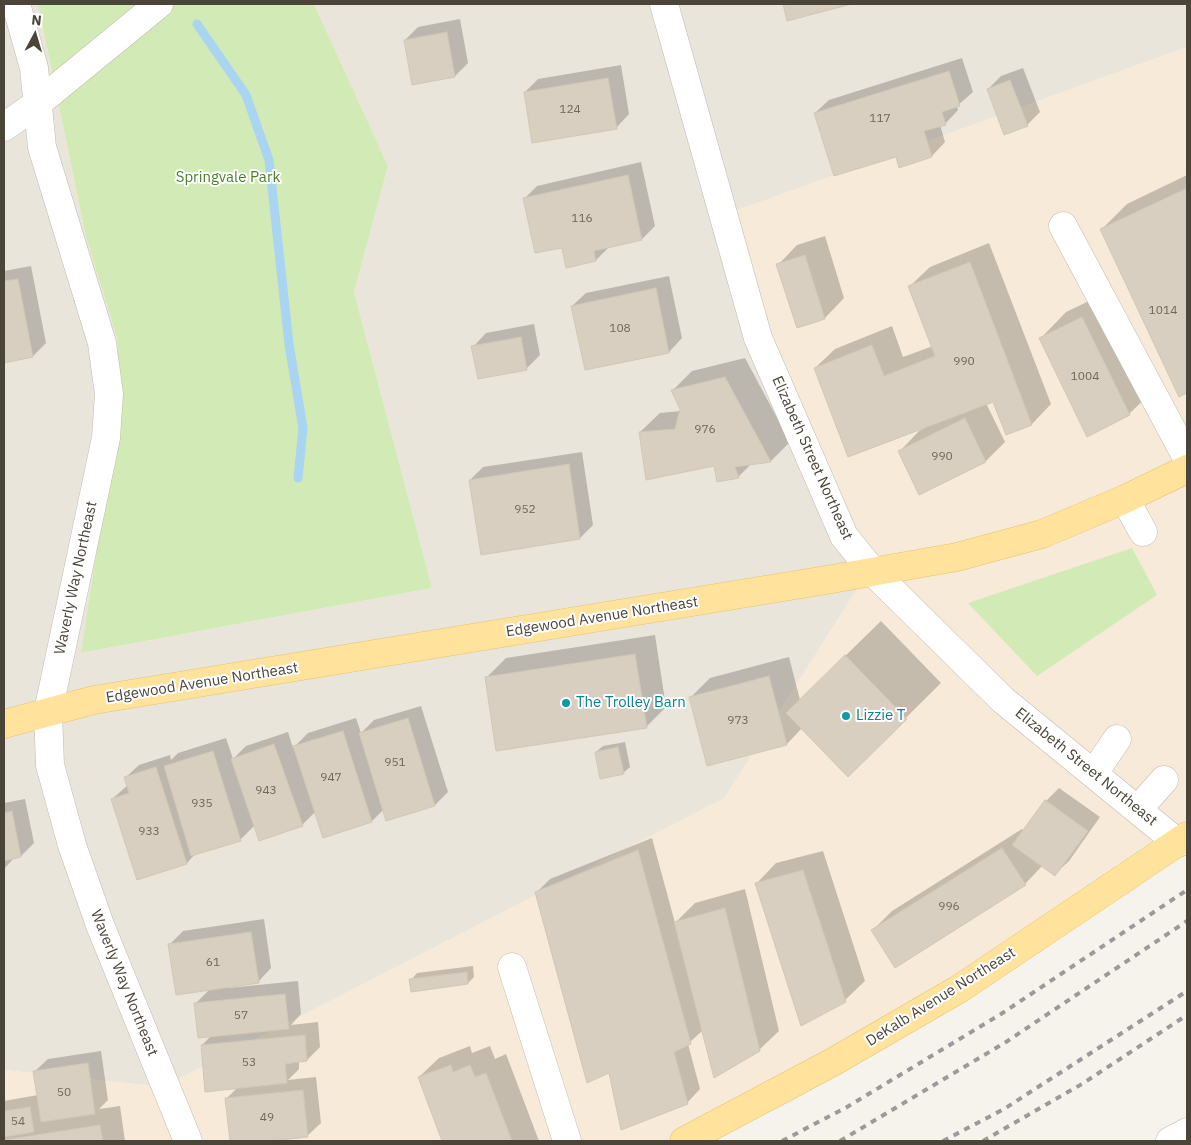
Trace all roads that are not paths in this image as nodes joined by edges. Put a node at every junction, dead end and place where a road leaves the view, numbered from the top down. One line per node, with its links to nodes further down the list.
1 (16, 4): 4 (street, Waverly Way Northeast)
2 (158, 4): 4 (street)
3 (664, 4): 11 (street, Elizabeth Street Northeast)
4 (38, 103): 5 (street); 12 (street, Waverly Way Northeast)
5 (4, 127)
6 (1062, 226): 7 (street)
7 (1187, 458)
8 (1187, 469): 9 (main road, Edgewood Avenue Northeast)
9 (1125, 499): 10 (street); 11 (main road, Edgewood Avenue Northeast)
10 (1143, 532)
11 (873, 572): 12 (main road, Edgewood Avenue Northeast); 15 (street, Elizabeth Street Northeast)
12 (48, 712): 13 (main road, Edgewood Avenue Northeast); 21 (street, Waverly Way Northeast)
13 (4, 724)
14 (1117, 739): 15 (street)
15 (1094, 773): 17 (street, Elizabeth Street Northeast)
16 (1164, 780): 17 (street)
17 (1138, 809): 18 (street, Elizabeth Street Northeast)
18 (1183, 839): 23 (main road, DeKalb Avenue Northeast)
19 (512, 967): 22 (street)
20 (1187, 1132): 24 (street)
21 (188, 1141)
22 (567, 1141)
23 (684, 1141)
24 (1170, 1141)

